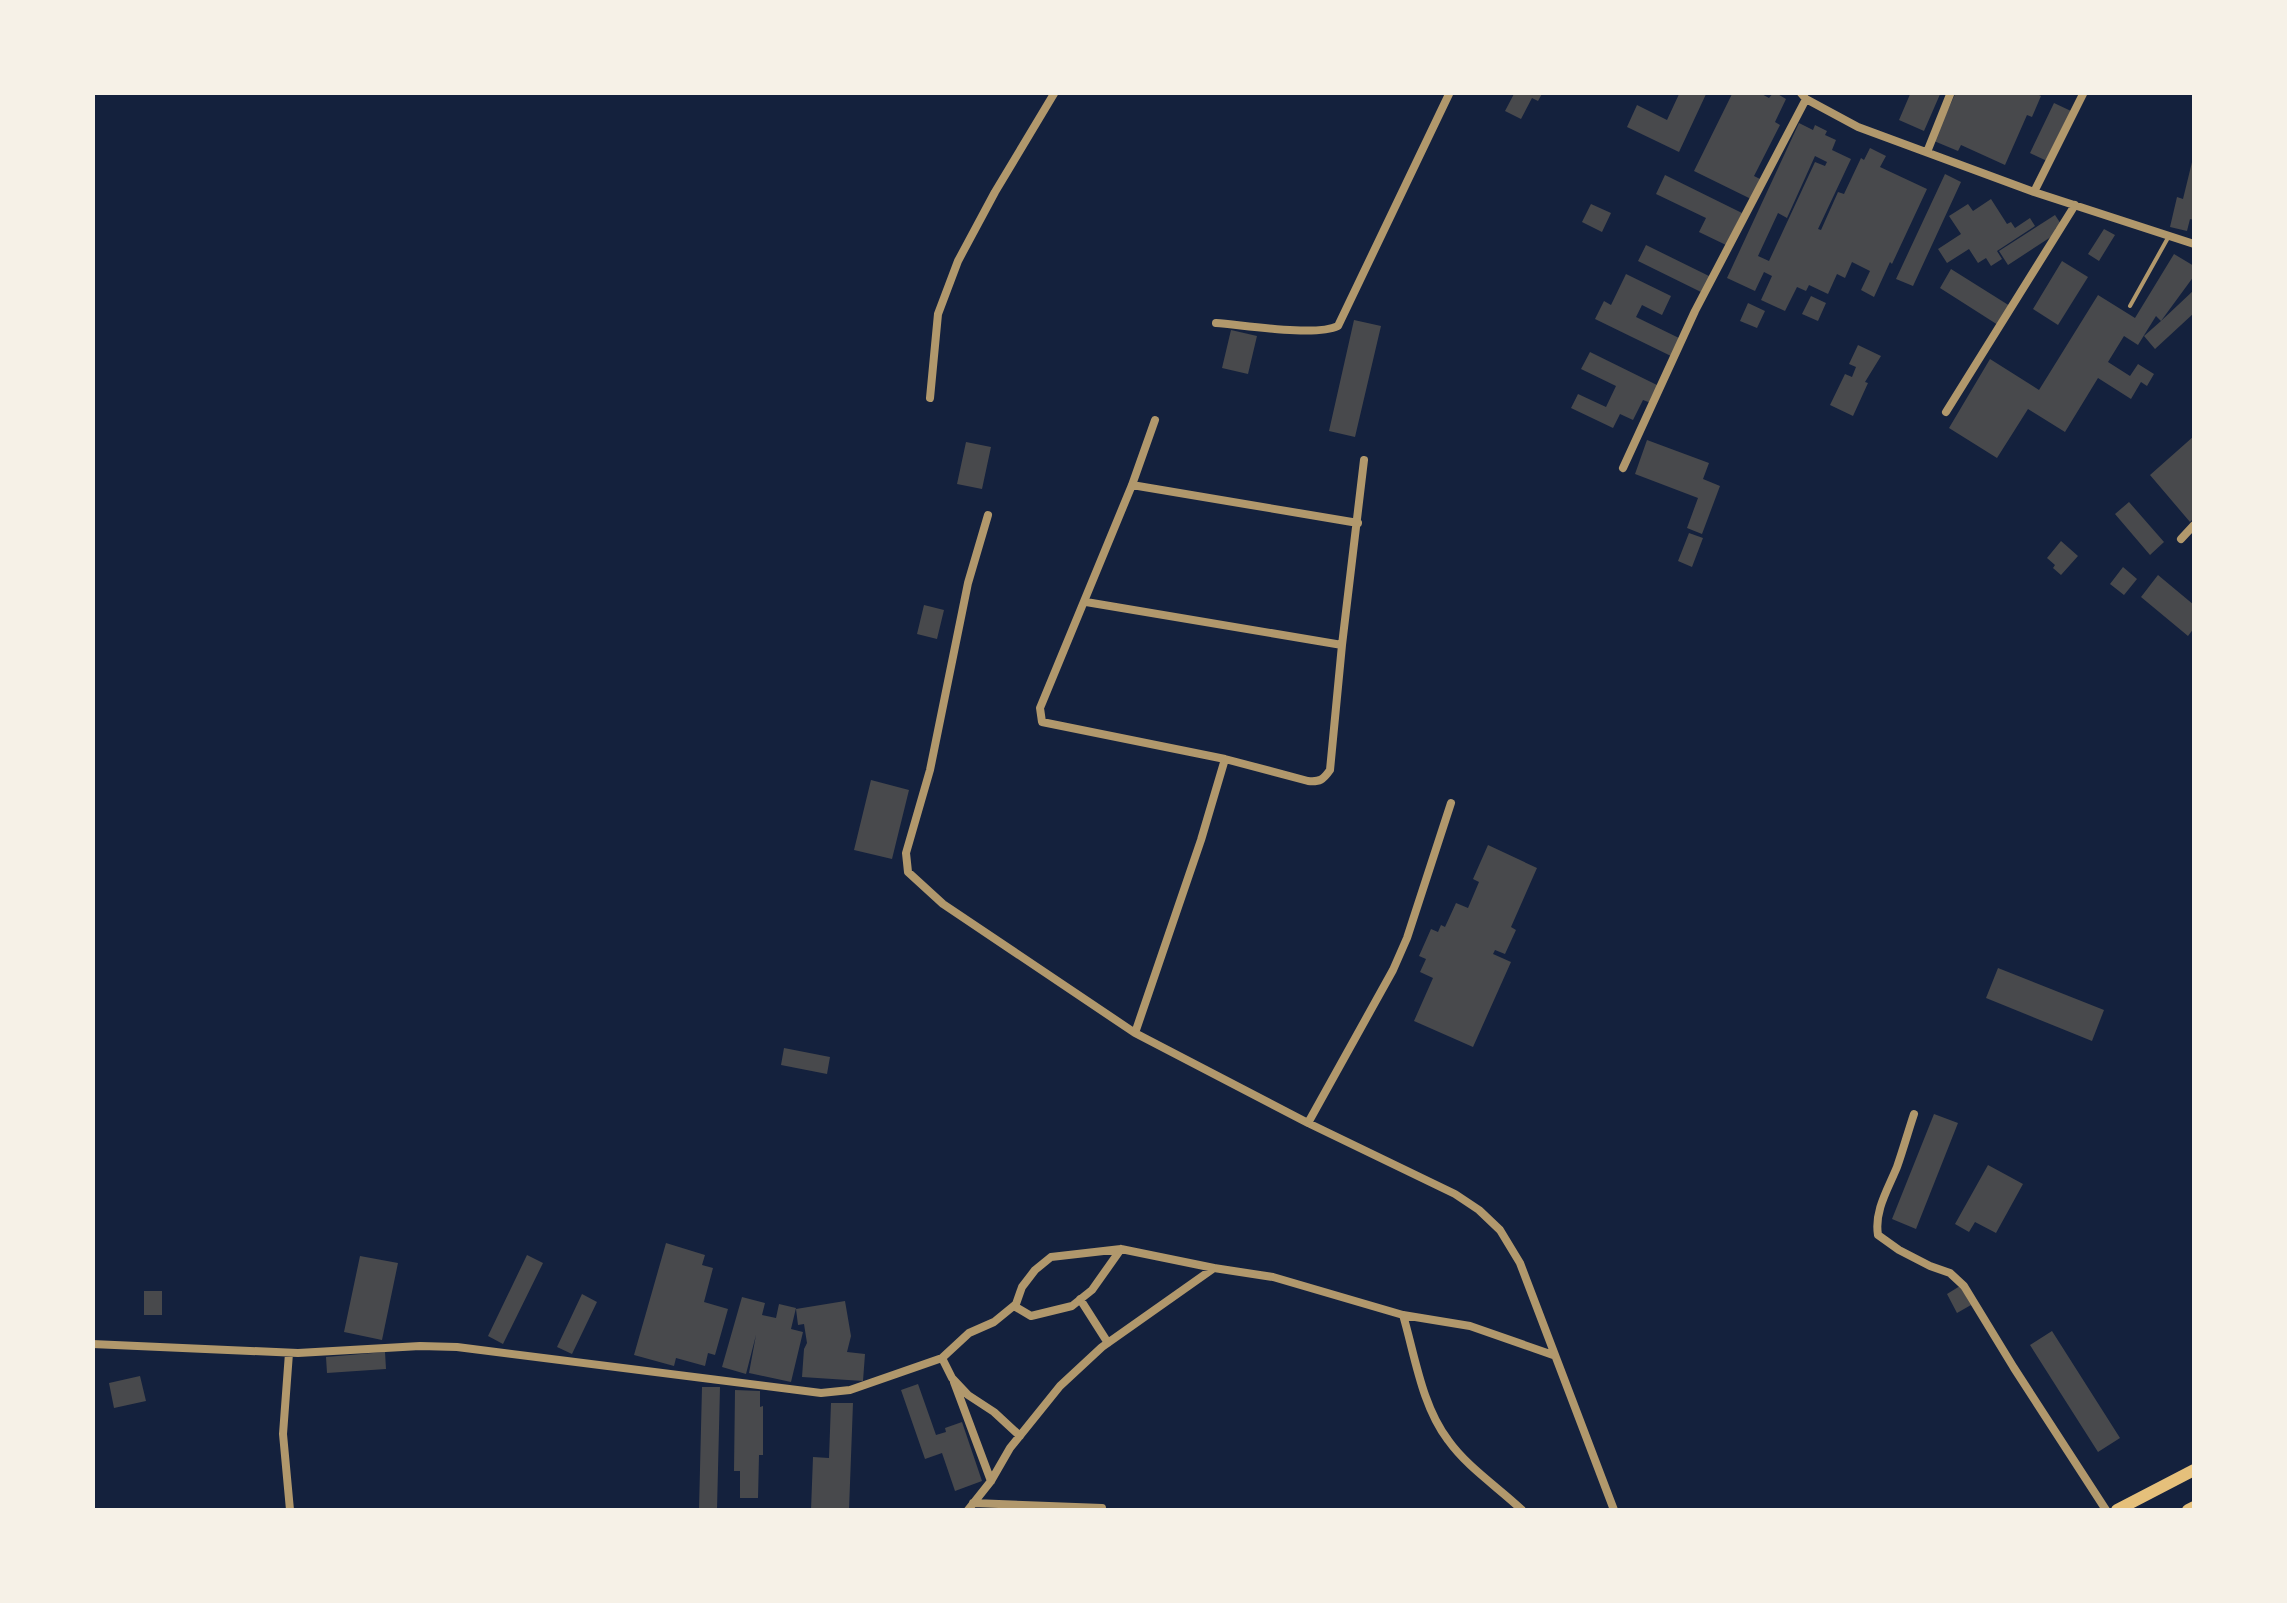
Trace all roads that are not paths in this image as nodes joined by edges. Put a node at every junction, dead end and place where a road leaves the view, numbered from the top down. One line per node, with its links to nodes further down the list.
1 (1055, 92): 13 (street)
2 (1450, 92): 12 (street)
3 (1952, 92): 6 (street)
4 (2084, 92): 7 (street)
5 (1803, 96): 6 (street); 17 (street)
6 (1928, 152): 7 (street)
7 (2034, 192): 8 (street)
8 (2075, 205): 9 (street); 14 (street)
9 (2169, 236): 10 (street); 11 (lane)
10 (2194, 244)
11 (2130, 306)
12 (1216, 323)
13 (930, 398)
14 (1946, 412)
15 (1155, 420): 18 (street)
16 (1364, 460): 20 (street)
17 (1623, 468)
18 (1132, 485): 20 (street); 23 (street)
19 (988, 515): 27 (street)
20 (1358, 523): 24 (street)
21 (2194, 526): 22 (street)
22 (2180, 539)
23 (1086, 602): 24 (street); 25 (street)
24 (1342, 645): 25 (street)
25 (1226, 759): 27 (street)
26 (1450, 803): 29 (street)
27 (1135, 1033): 29 (street)
28 (1914, 1114): 49 (street)
29 (1308, 1123): 38 (street)
30 (1121, 1250): 31 (street); 32 (street); 33 (street)
31 (1214, 1268): 34 (street); 35 (street)
32 (1080, 1299): 33 (street); 35 (street)
33 (1014, 1306): 39 (street)
34 (1403, 1315): 38 (street); 47 (street)
35 (1108, 1343): 41 (street)
36 (92, 1344): 37 (street)
37 (289, 1353): 39 (street); 46 (street)
38 (1553, 1354): 48 (street)
39 (942, 1358): 40 (street)
40 (952, 1378): 41 (street); 43 (street)
41 (1020, 1436): 43 (street)
42 (2194, 1470): 50 (main road)
43 (991, 1481): 44 (street)
44 (970, 1507): 45 (street)
45 (1102, 1508)
46 (290, 1510)
47 (1522, 1510)
48 (1614, 1510)
49 (2106, 1510)
50 (2117, 1510)

